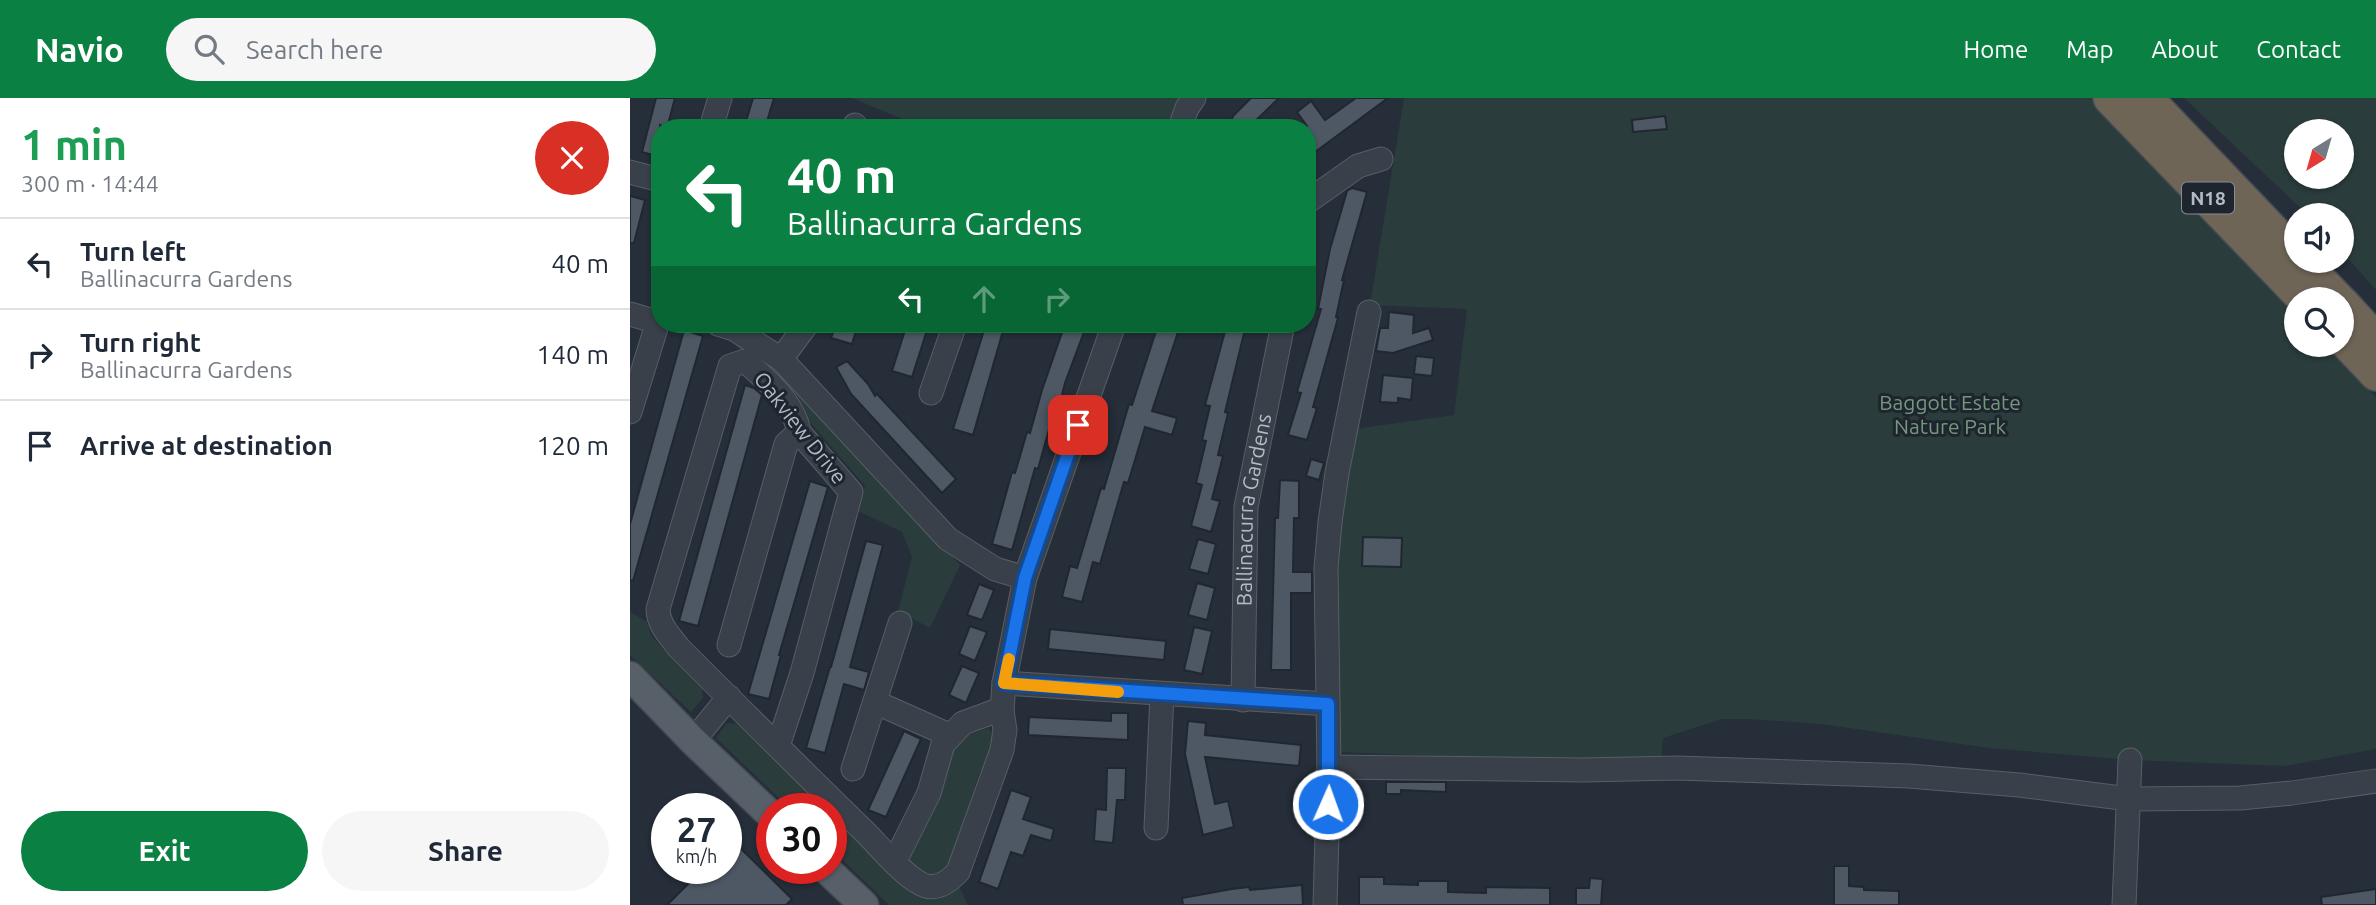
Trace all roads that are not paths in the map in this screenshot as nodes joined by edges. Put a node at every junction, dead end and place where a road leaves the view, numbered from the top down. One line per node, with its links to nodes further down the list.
1 (720, 98): 5 (street)
2 (1194, 98): 6 (street)
3 (2110, 98): 13 (highway, N18)
4 (2146, 98): 11 (highway, N18)
5 (714, 119)
6 (1183, 119)
7 (1381, 159): 10 (street)
8 (630, 172): 9 (street)
9 (651, 178)
10 (1316, 196)
11 (2284, 242)
12 (2313, 273): 14 (highway)
13 (2292, 287)
14 (2326, 287)
15 (1369, 313): 41 (street)
16 (630, 314): 18 (street)
17 (2354, 316): 25 (highway)
18 (651, 318)
19 (655, 333): 30 (street)
20 (740, 333): 27 (street)
21 (800, 333): 27 (street)
22 (952, 333): 29 (street)
23 (1111, 333): 32 (street)
24 (1281, 333): 39 (street, Ballinacurra Gardens)
25 (2376, 340)
26 (2354, 351): 28 (highway)
27 (781, 359): 32 (street)
28 (2376, 374)
29 (931, 393)
30 (630, 412)
31 (799, 432): 34 (street); 38 (street, Oakview Drive); 45 (street, Oakview Drive)
32 (1025, 578): 36 (street)
33 (900, 623): 40 (street)
34 (729, 645)
35 (630, 676): 44 (main road)
36 (1004, 683): 37 (street); 42 (street)
37 (1162, 694): 39 (street); 52 (street)
38 (729, 697): 44 (street); 45 (street, Oakview Drive)
39 (1243, 700): 41 (street)
40 (875, 702): 43 (street); 48 (street)
41 (1328, 704): 47 (street)
42 (1002, 711): 43 (street); 53 (street, Oakview Drive)
43 (949, 735): 53 (street)
44 (693, 741): 51 (main road)
45 (778, 746): 53 (street, Oakview Drive)
46 (2130, 760): 50 (street)
47 (1329, 766): 50 (street); 56 (street)
48 (853, 769)
49 (2376, 781): 50 (street)
50 (2129, 799): 57 (street)
51 (756, 801)
52 (1156, 828)
53 (895, 861)
54 (842, 884): 55 (main road)
55 (864, 905)
56 (1325, 905)
57 (2124, 905)

